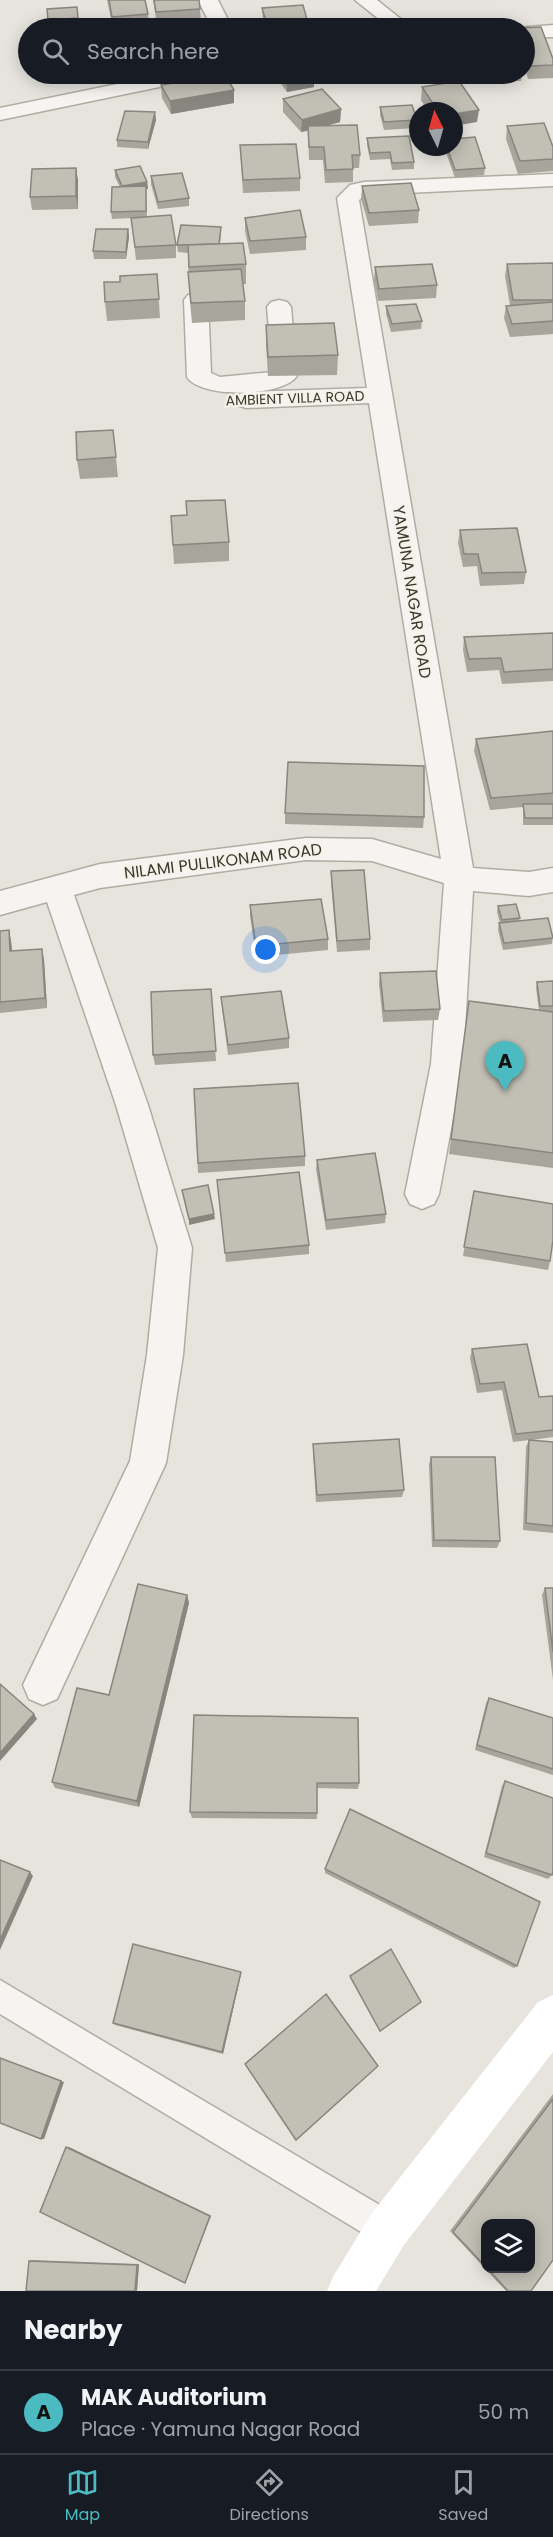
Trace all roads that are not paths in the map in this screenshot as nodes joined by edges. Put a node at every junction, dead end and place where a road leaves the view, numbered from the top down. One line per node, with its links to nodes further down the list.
1 (208, 0): 3 (street)
2 (365, 0): 4 (street)
3 (217, 18)
4 (389, 18)
5 (553, 31): 6 (street)
6 (535, 32)
7 (144, 84): 8 (street)
8 (0, 114)
9 (553, 180): 13 (street, YAMUNA NAGAR ROAD)
10 (196, 300): 12 (street)
11 (279, 307): 12 (street)
12 (273, 391): 13 (street, AMBIENT VILLA ROAD); 14 (street, AMBIENT VILLA ROAD)
13 (380, 395): 15 (street, YAMUNA NAGAR ROAD)
14 (211, 401)
15 (459, 876): 16 (street, NILAMI PULLIKONAM ROAD); 17 (street, NILAMI PULLIKONAM ROAD); 19 (street, YAMUNA NAGAR ROAD)
16 (553, 880)
17 (57, 888): 18 (street, NILAMI PULLIKONAM ROAD); 20 (street)
18 (0, 903)
19 (422, 1194)
20 (43, 1685)
21 (0, 1996): 23 (lane)
22 (553, 2017): 23 (main road)
23 (388, 2229): 24 (main road)
24 (350, 2291)

